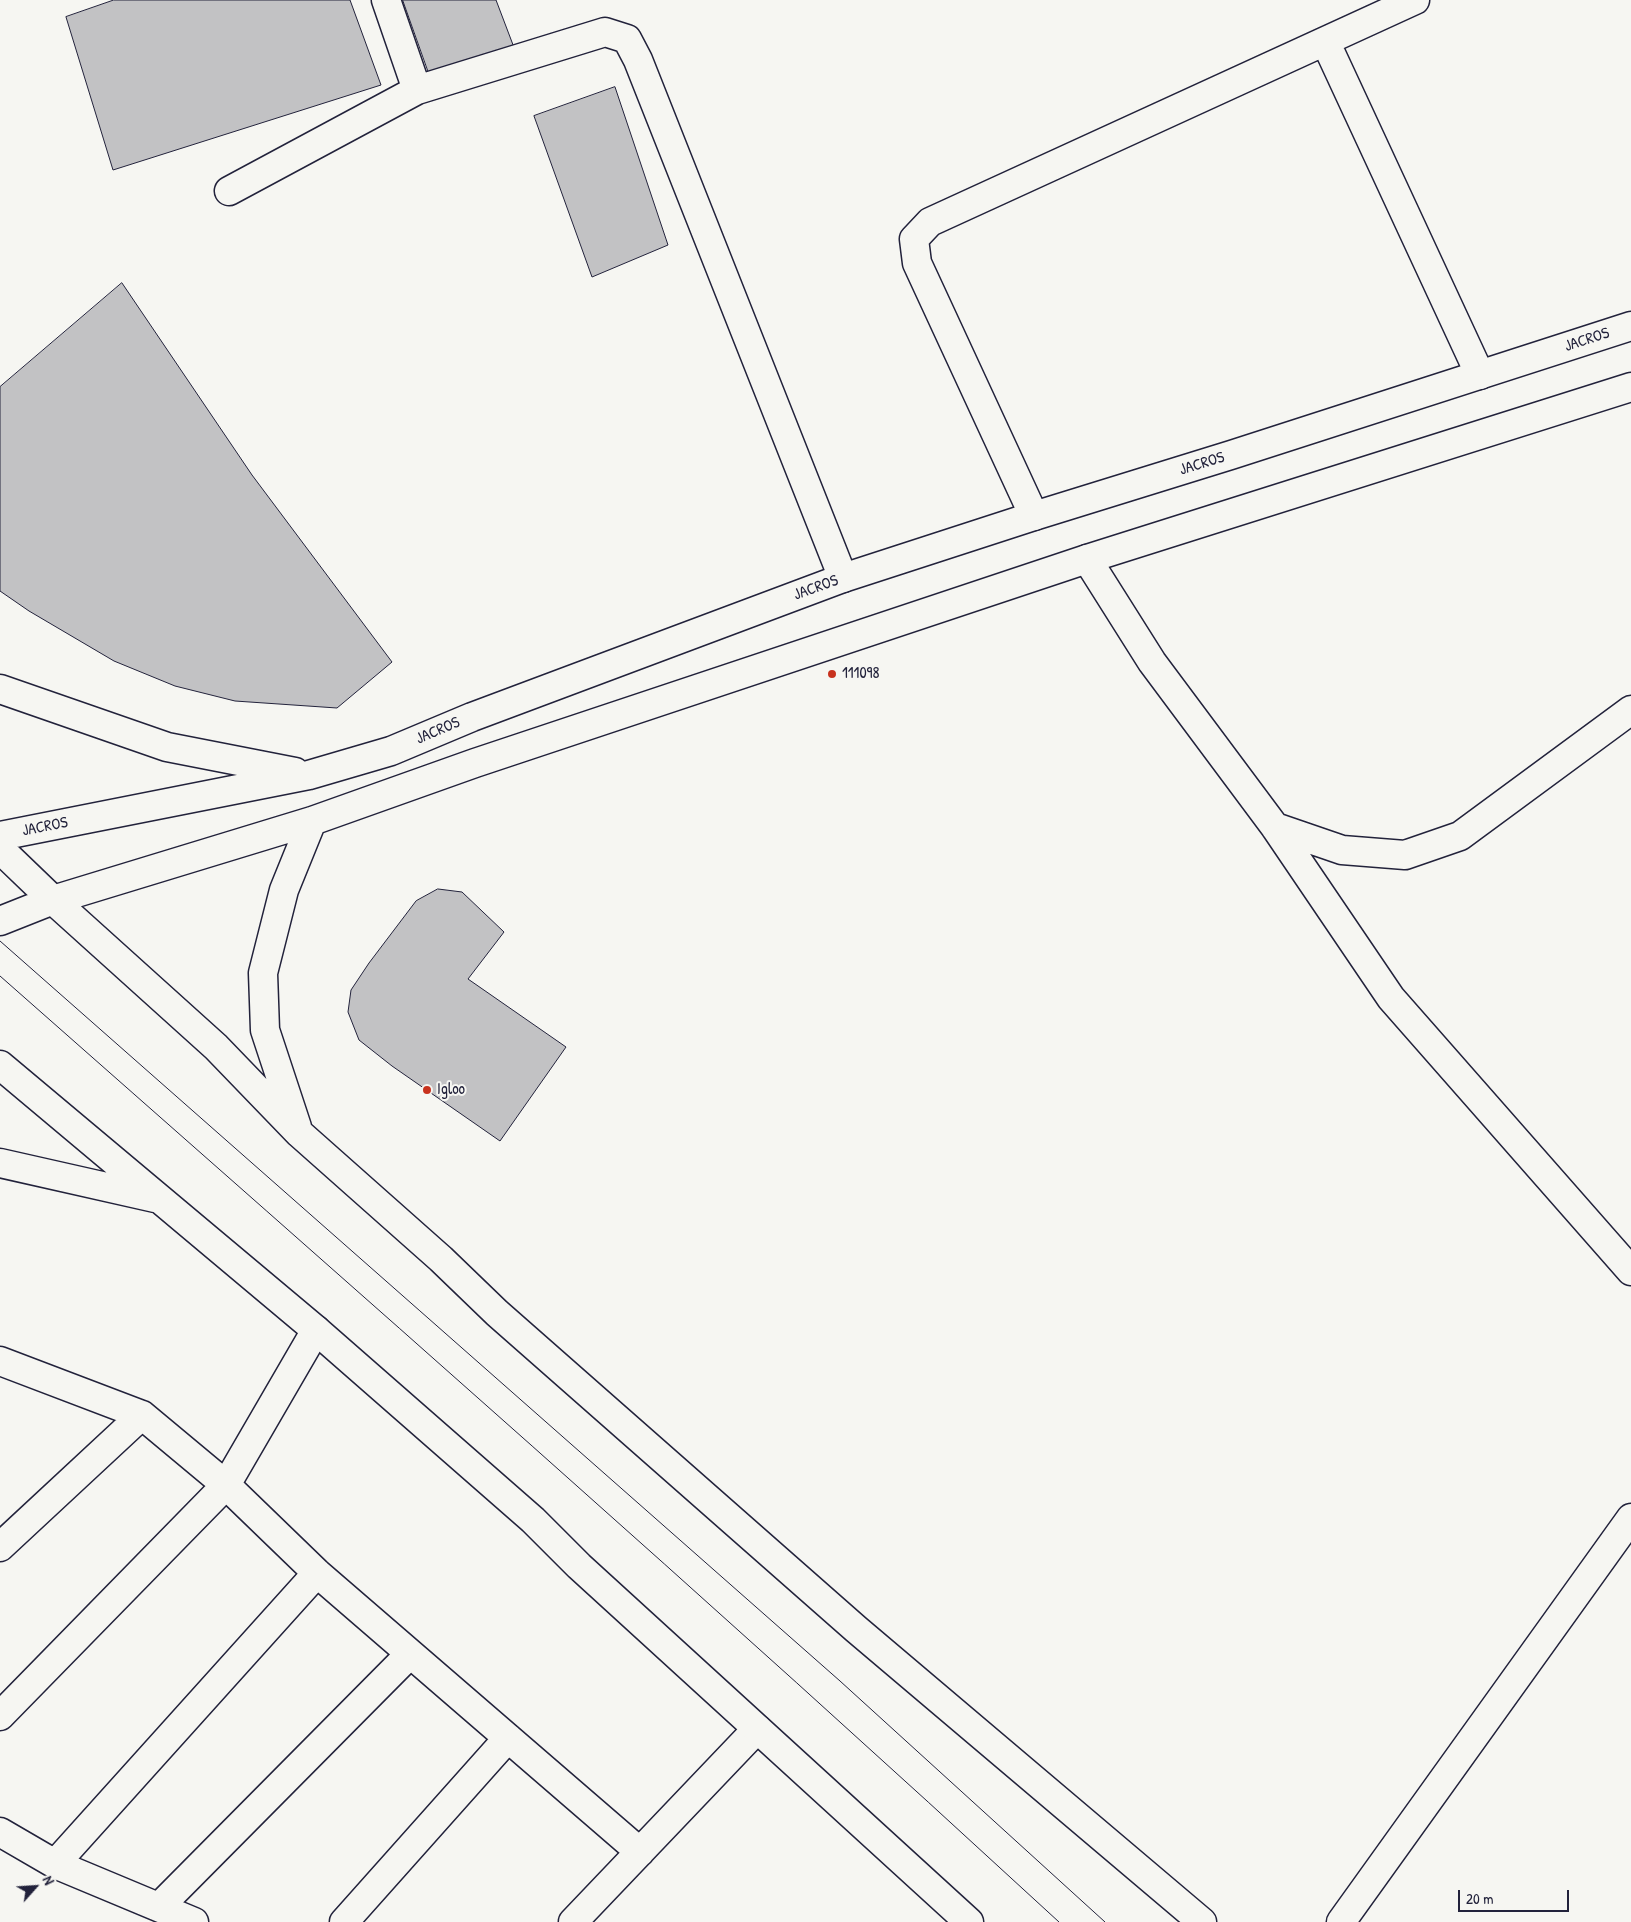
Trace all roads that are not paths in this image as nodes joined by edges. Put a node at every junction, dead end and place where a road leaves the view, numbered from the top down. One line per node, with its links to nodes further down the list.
1 (386, 0): 4 (main road)
2 (1415, 0): 3 (main road)
3 (1326, 42): 7 (main road); 9 (main road)
4 (417, 90): 5 (main road); 11 (main road)
5 (230, 191)
6 (1631, 326): 7 (main road, JACROS)
7 (1480, 375): 9 (main road, JACROS)
8 (1631, 386): 10 (main road)
9 (1034, 516): 11 (main road, JACROS)
10 (1087, 559): 15 (main road); 16 (main road)
11 (843, 578): 14 (main road, JACROS)
12 (0, 690): 14 (main road)
13 (1631, 710): 16 (main road)
14 (309, 775): 17 (main road, JACROS)
15 (312, 821): 19 (main road); 22 (main road)
16 (1275, 827): 25 (main road)
17 (0, 836)
18 (0, 849): 19 (main road)
19 (53, 900): 20 (main road); 22 (main road)
20 (0, 921)
21 (0, 1065): 24 (main road)
22 (299, 1133): 45 (main road)
23 (0, 1163): 24 (main road)
24 (159, 1198): 26 (main road)
25 (1631, 1271)
26 (316, 1330): 29 (main road); 35 (main road)
27 (0, 1361): 28 (main road)
28 (142, 1415): 29 (main road); 31 (main road)
29 (226, 1485): 32 (main road); 34 (main road)
30 (1631, 1518): 46 (main road)
31 (0, 1547)
32 (317, 1573): 33 (main road); 39 (main road)
33 (410, 1654): 36 (main road); 40 (main road)
34 (0, 1716)
35 (757, 1729): 38 (main road); 44 (main road)
36 (508, 1738): 38 (main road); 42 (main road)
37 (0, 1832): 39 (main road)
38 (640, 1852): 43 (main road)
39 (55, 1864): 40 (main road)
40 (158, 1907): 41 (main road)
41 (194, 1922)
42 (344, 1922)
43 (573, 1922)
44 (969, 1922)
45 (1202, 1922)
46 (1341, 1922)

